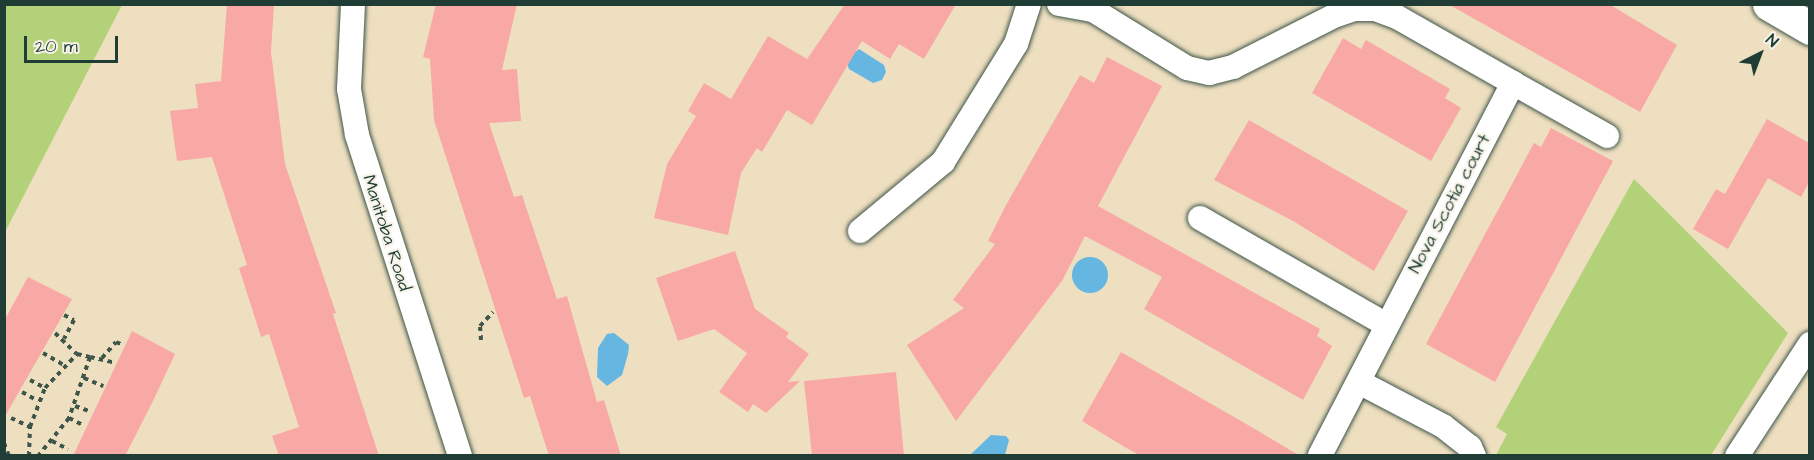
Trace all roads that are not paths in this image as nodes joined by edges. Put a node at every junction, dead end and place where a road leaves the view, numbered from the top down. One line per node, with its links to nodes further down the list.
1 (353, 4): 13 (street, Manitoba Road)
2 (1029, 4): 9 (street)
3 (1059, 4): 6 (street)
4 (1769, 4): 5 (main road)
5 (1809, 28)
6 (1513, 83): 7 (street); 10 (street, Nova Scotia court)
7 (1607, 136)
8 (1200, 218): 10 (street)
9 (860, 231)
10 (1387, 325): 12 (street, Nova Scotia court)
11 (1809, 344): 16 (street)
12 (1359, 382): 14 (street, Nova Scotia court); 15 (street)
13 (460, 456)
14 (1320, 456)
15 (1474, 456)
16 (1737, 456)

